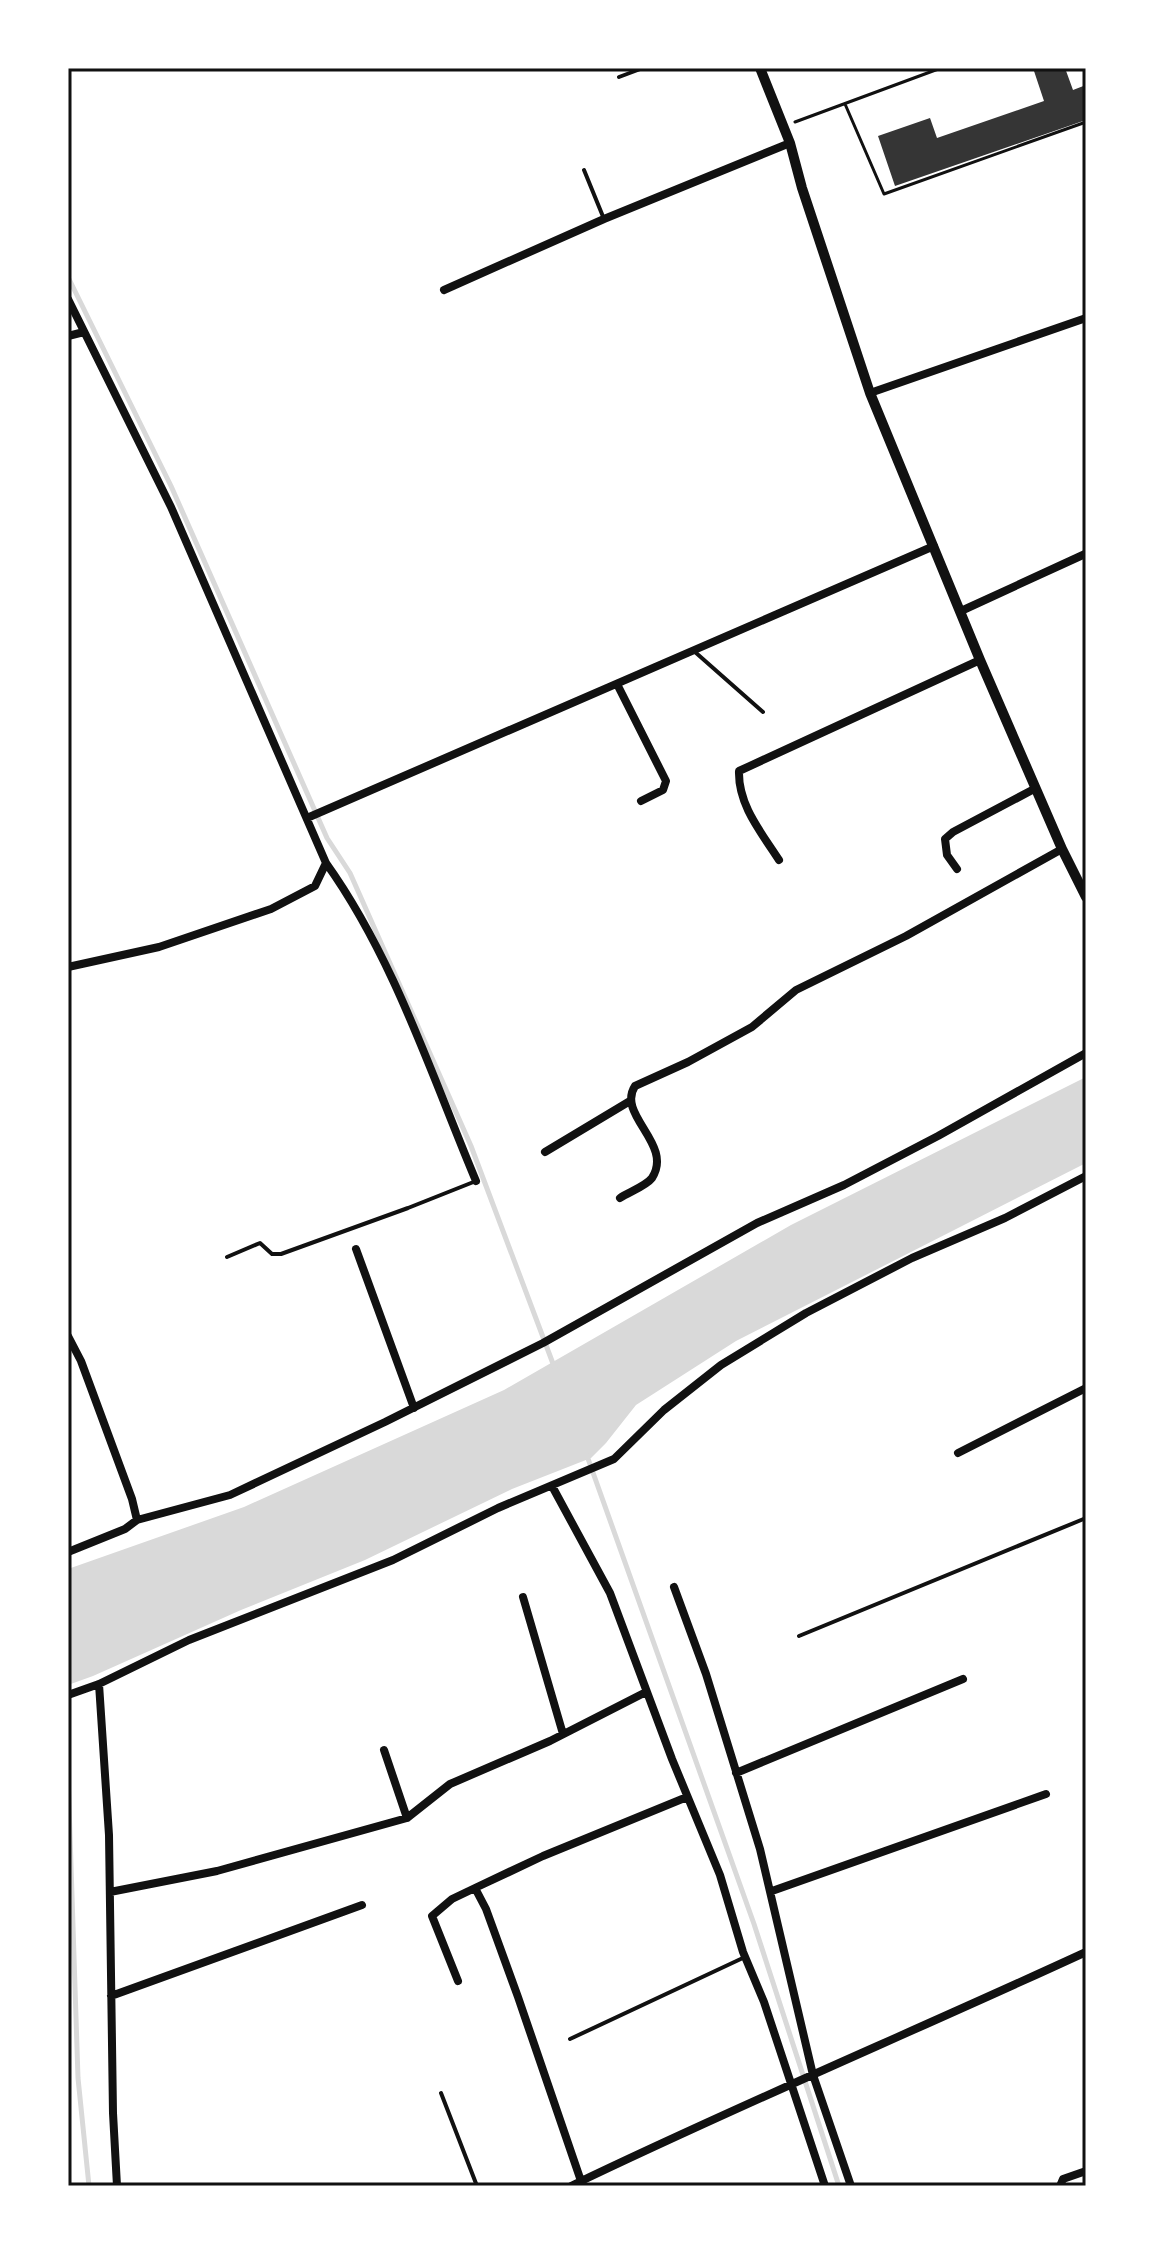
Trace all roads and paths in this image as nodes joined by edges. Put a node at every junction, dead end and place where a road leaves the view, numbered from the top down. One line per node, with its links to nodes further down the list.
1 (643, 68): 4 (lane)
2 (760, 68): 7 (street)
3 (941, 68): 5 (path)
4 (619, 77)
5 (845, 104): 6 (path); 7 (path)
6 (1086, 122)
7 (784, 126): 8 (street)
8 (790, 143): 10 (street); 16 (street)
9 (584, 170): 10 (lane)
10 (604, 219): 11 (street)
11 (444, 290)
12 (68, 299): 14 (street)
13 (1086, 318): 16 (street)
14 (84, 332): 15 (street); 26 (street)
15 (68, 336)
16 (870, 393): 17 (street)
17 (934, 546): 19 (street); 20 (street)
18 (1085, 554): 19 (street)
19 (961, 611): 21 (street)
20 (693, 650): 22 (street); 23 (lane)
21 (980, 660): 24 (street); 28 (street)
22 (617, 684): 25 (street); 26 (street)
23 (763, 712)
24 (1036, 788): 27 (street); 30 (street)
25 (641, 801)
26 (308, 817): 29 (street)
27 (1062, 849): 31 (street); 34 (street)
28 (779, 860)
29 (326, 863): 32 (street); 37 (street)
30 (957, 869)
31 (1086, 897)
32 (68, 967)
33 (1086, 1053): 43 (street)
34 (630, 1101): 35 (street); 38 (street)
35 (545, 1152)
36 (1086, 1176): 45 (street)
37 (476, 1181): 40 (lane)
38 (620, 1198)
39 (356, 1249): 43 (street)
40 (227, 1257)
41 (68, 1336): 47 (street)
42 (1086, 1388): 44 (street)
43 (414, 1408): 47 (street)
44 (958, 1453)
45 (552, 1486): 53 (street); 54 (street)
46 (1086, 1518): 51 (lane)
47 (137, 1520): 48 (street)
48 (68, 1552)
49 (674, 1587): 58 (street)
50 (523, 1597): 56 (street)
51 (799, 1636)
52 (963, 1679): 58 (street)
53 (99, 1684): 55 (street); 64 (street)
54 (646, 1692): 56 (street); 60 (street)
55 (72, 1693)
56 (563, 1734): 61 (street)
57 (384, 1750): 61 (street)
58 (736, 1773): 63 (street)
59 (1046, 1794): 63 (street)
60 (687, 1797): 62 (street); 67 (street)
61 (407, 1818): 64 (street)
62 (475, 1888): 68 (street); 75 (street)
63 (772, 1891): 71 (street)
64 (110, 1892): 69 (street)
65 (362, 1905): 69 (street)
66 (1086, 1952): 71 (street)
67 (745, 1957): 70 (lane); 72 (street)
68 (458, 1981)
69 (111, 1996): 76 (street)
70 (570, 2039)
71 (813, 2075): 72 (street); 80 (street)
72 (791, 2084): 75 (street); 79 (street)
73 (441, 2093): 77 (lane)
74 (1086, 2171): 81 (street)
75 (581, 2181): 78 (street)
76 (117, 2186)
77 (477, 2186)
78 (571, 2186)
79 (825, 2186)
80 (851, 2186)
81 (1060, 2186)

